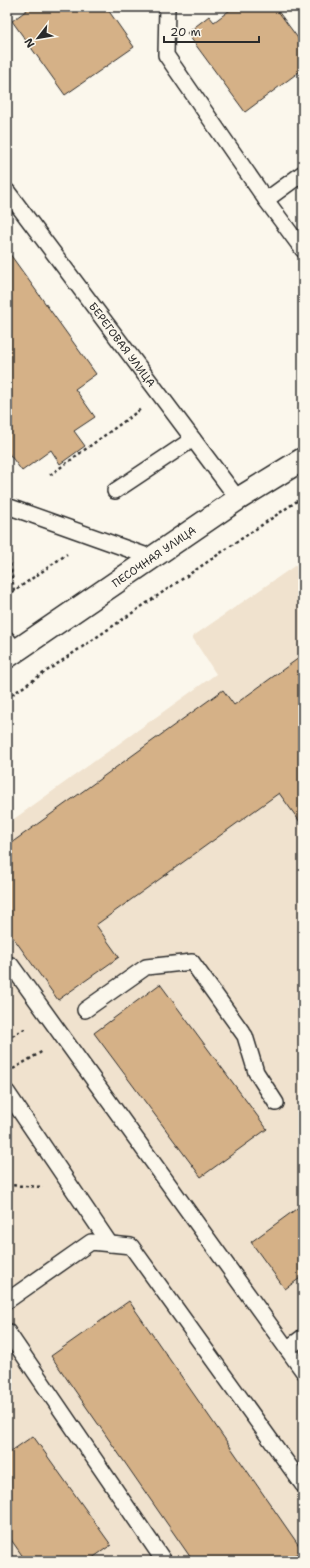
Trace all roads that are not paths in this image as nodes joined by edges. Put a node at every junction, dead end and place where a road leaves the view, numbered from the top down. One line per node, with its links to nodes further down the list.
1 (166, 7): 4 (lane)
2 (303, 173): 4 (lane)
3 (7, 191): 6 (lane, БЕРЕГОВАЯ УЛИЦА)
4 (266, 200): 5 (lane)
5 (303, 250)
6 (193, 439): 8 (lane); 9 (lane, БЕРЕГОВАЯ УЛИЦА)
7 (303, 459): 9 (street, ПЕСОЧНАЯ УЛИЦА)
8 (115, 491)
9 (238, 499): 11 (street, ПЕСОЧНАЯ УЛИЦА)
10 (7, 506): 11 (lane)
11 (153, 558): 12 (street, ПЕСОЧНАЯ УЛИЦА)
12 (10, 649)
13 (11, 964): 21 (lane)
14 (84, 1010): 16 (lane)
15 (7, 1092): 17 (lane)
16 (276, 1103)
17 (110, 1244): 18 (lane); 23 (lane)
18 (7, 1300)
19 (7, 1331): 24 (lane)
20 (303, 1337): 21 (lane)
21 (287, 1349): 22 (lane)
22 (303, 1371)
23 (303, 1485)
24 (164, 1561)

